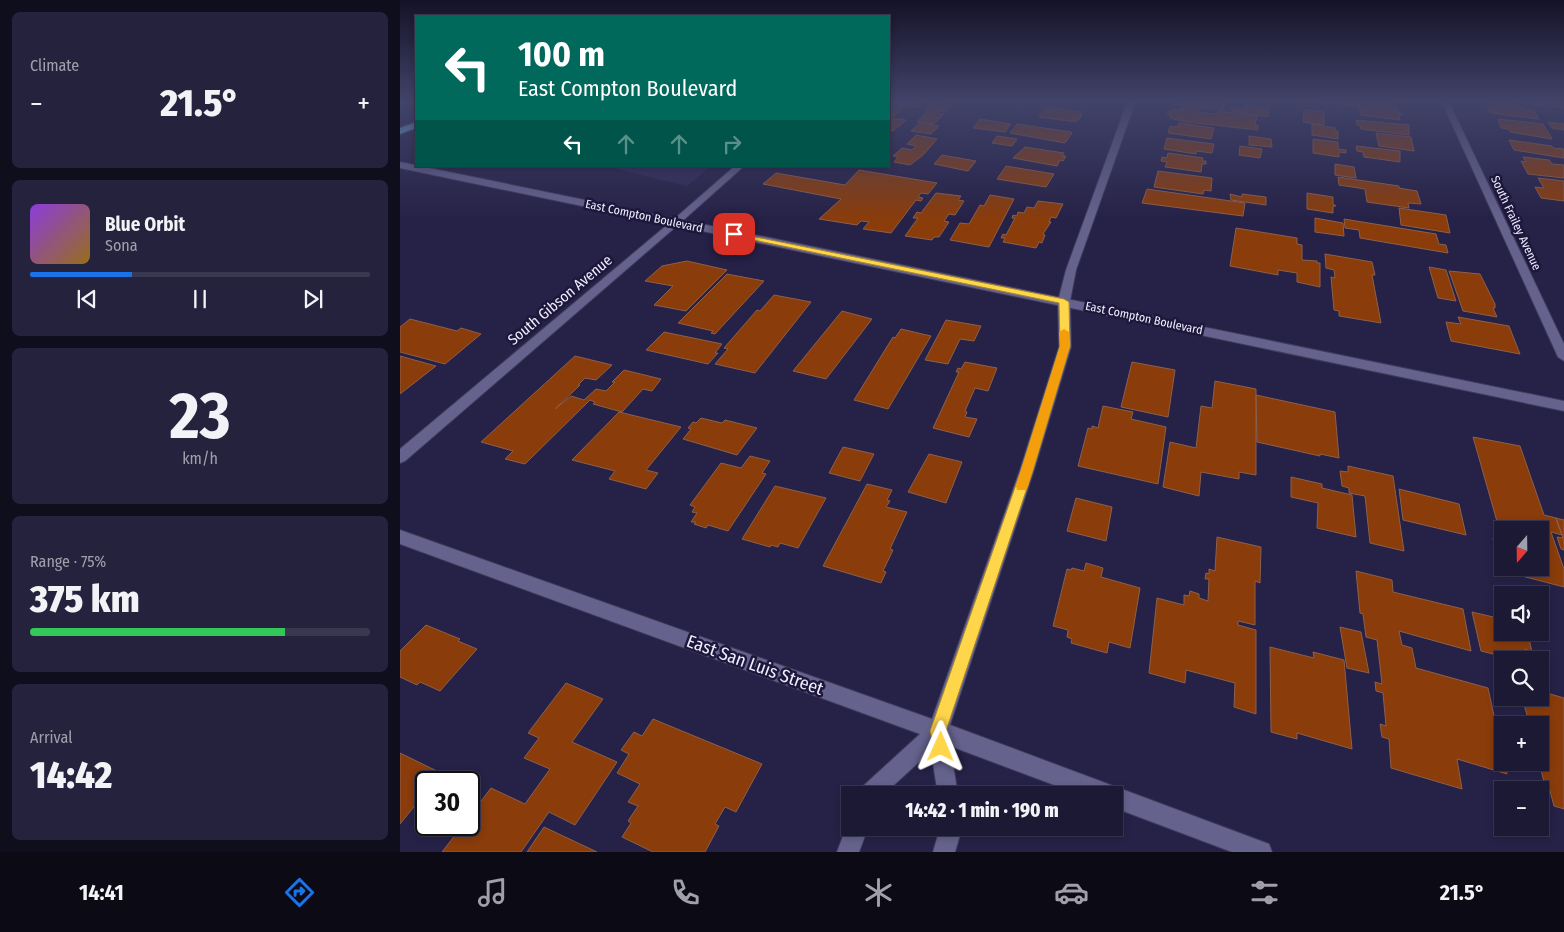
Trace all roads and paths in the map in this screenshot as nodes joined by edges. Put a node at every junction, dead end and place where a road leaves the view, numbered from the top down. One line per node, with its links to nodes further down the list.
1 (1118, 140): 6 (street)
2 (1463, 140): 7 (street, South Frailey Avenue)
3 (402, 166): 5 (street, East Compton Boulevard)
4 (739, 167): 5 (street, South Gibson Avenue)
5 (676, 222): 6 (street, East Compton Boulevard); 9 (street, South Gibson Avenue)
6 (1064, 302): 8 (street, East Compton Boulevard); 11 (street)
7 (1564, 357)
8 (1564, 406)
9 (400, 457)
10 (400, 538): 11 (street, East San Luis Street)
11 (938, 731): 12 (street); 13 (street); 14 (street, East San Luis Street)
12 (878, 786)
13 (947, 786)
14 (1085, 786)
15 (1123, 800): 20 (street)
16 (853, 836): 18 (street)
17 (949, 836): 19 (street)
18 (848, 852)
19 (944, 852)
20 (1261, 852)

